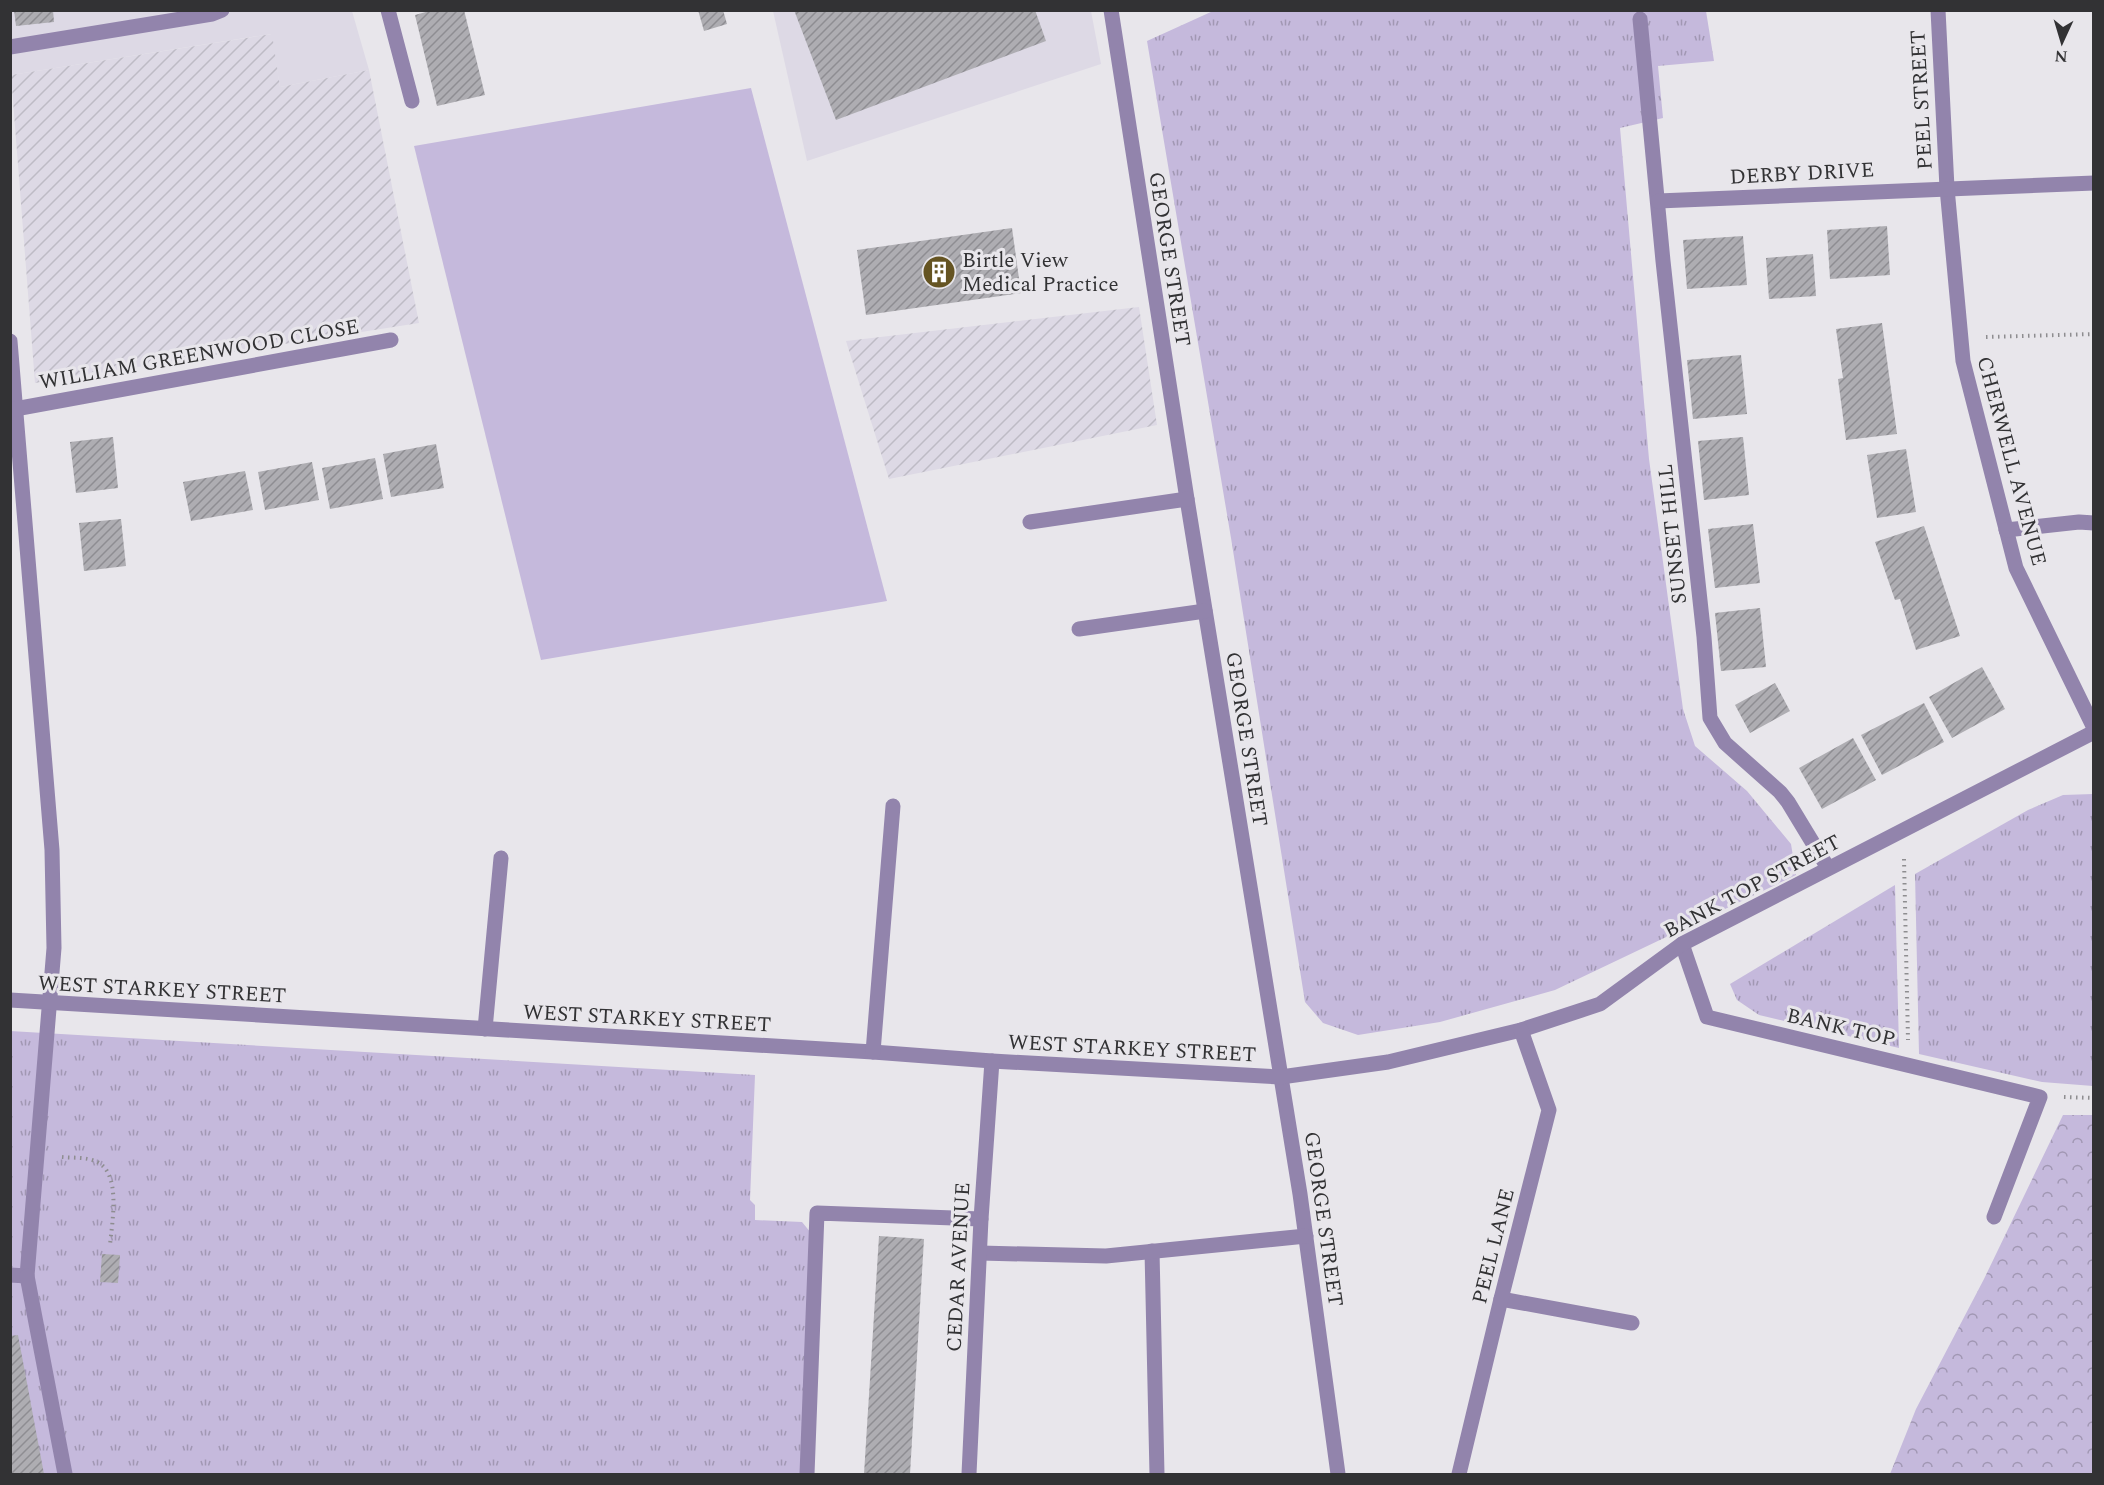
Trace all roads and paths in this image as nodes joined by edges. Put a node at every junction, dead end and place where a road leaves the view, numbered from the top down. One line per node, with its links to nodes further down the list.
1 (222, 10): 6 (street)
2 (388, 10): 7 (street)
3 (1111, 10): 17 (street, GEORGE STREET)
4 (1938, 10): 9 (street, PEEL STREET)
5 (1640, 20): 11 (street, SUNSET HILL)
6 (10, 47)
7 (412, 101)
8 (2093, 183): 9 (street, DERBY DRIVE); 10 (street)
9 (1947, 188): 11 (street, DERBY DRIVE); 13 (street, CHERWELL AVENUE)
10 (2094, 190)
11 (1658, 201): 27 (street, SUNSET HILL)
12 (2094, 334): 13 (path)
13 (1961, 338): 20 (street, CHERWELL AVENUE)
14 (391, 340): 16 (street, WILLIAM GREENWOOD CLOSE)
15 (10, 341): 16 (street)
16 (15, 409): 30 (street)
17 (1187, 499): 18 (street); 21 (street, GEORGE STREET)
18 (1030, 522)
19 (2094, 523): 20 (street)
20 (2006, 530): 23 (street, CHERWELL AVENUE)
21 (1205, 610): 22 (street); 36 (street, GEORGE STREET)
22 (1079, 629)
23 (2094, 730): 25 (street, BANK TOP STREET)
24 (893, 806): 33 (street)
25 (1903, 830): 27 (street, BANK TOP STREET); 35 (path)
26 (501, 858): 31 (street)
27 (1828, 868): 28 (street, BANK TOP STREET)
28 (1682, 944): 32 (street, BANK TOP STREET); 35 (street, BANK TOP)
29 (10, 1000): 30 (street, WEST STARKEY STREET)
30 (49, 1003): 31 (street, WEST STARKEY STREET); 37 (street)
31 (485, 1029): 33 (street, WEST STARKEY STREET)
32 (1521, 1030): 36 (street, BANK TOP STREET); 46 (street, PEEL LANE)
33 (873, 1052): 34 (street, WEST STARKEY STREET)
34 (992, 1061): 36 (street, WEST STARKEY STREET); 39 (street, CEDAR AVENUE)
35 (1909, 1065): 38 (street, BANK TOP)
36 (1281, 1077): 40 (street, GEORGE STREET)
37 (37, 1155): 41 (path); 45 (street)
38 (1994, 1218)
39 (981, 1219): 43 (street, CEDAR AVENUE); 49 (street)
40 (1305, 1236): 42 (street); 52 (street, GEORGE STREET)
41 (111, 1245)
42 (1152, 1251): 43 (street); 51 (street)
43 (980, 1253): 50 (street, CEDAR AVENUE)
44 (10, 1275): 45 (street)
45 (27, 1276): 48 (street)
46 (1501, 1299): 47 (street); 53 (street, PEEL LANE)
47 (1632, 1323)
48 (65, 1474)
49 (807, 1474)
50 (969, 1474)
51 (1157, 1474)
52 (1338, 1474)
53 (1459, 1474)

